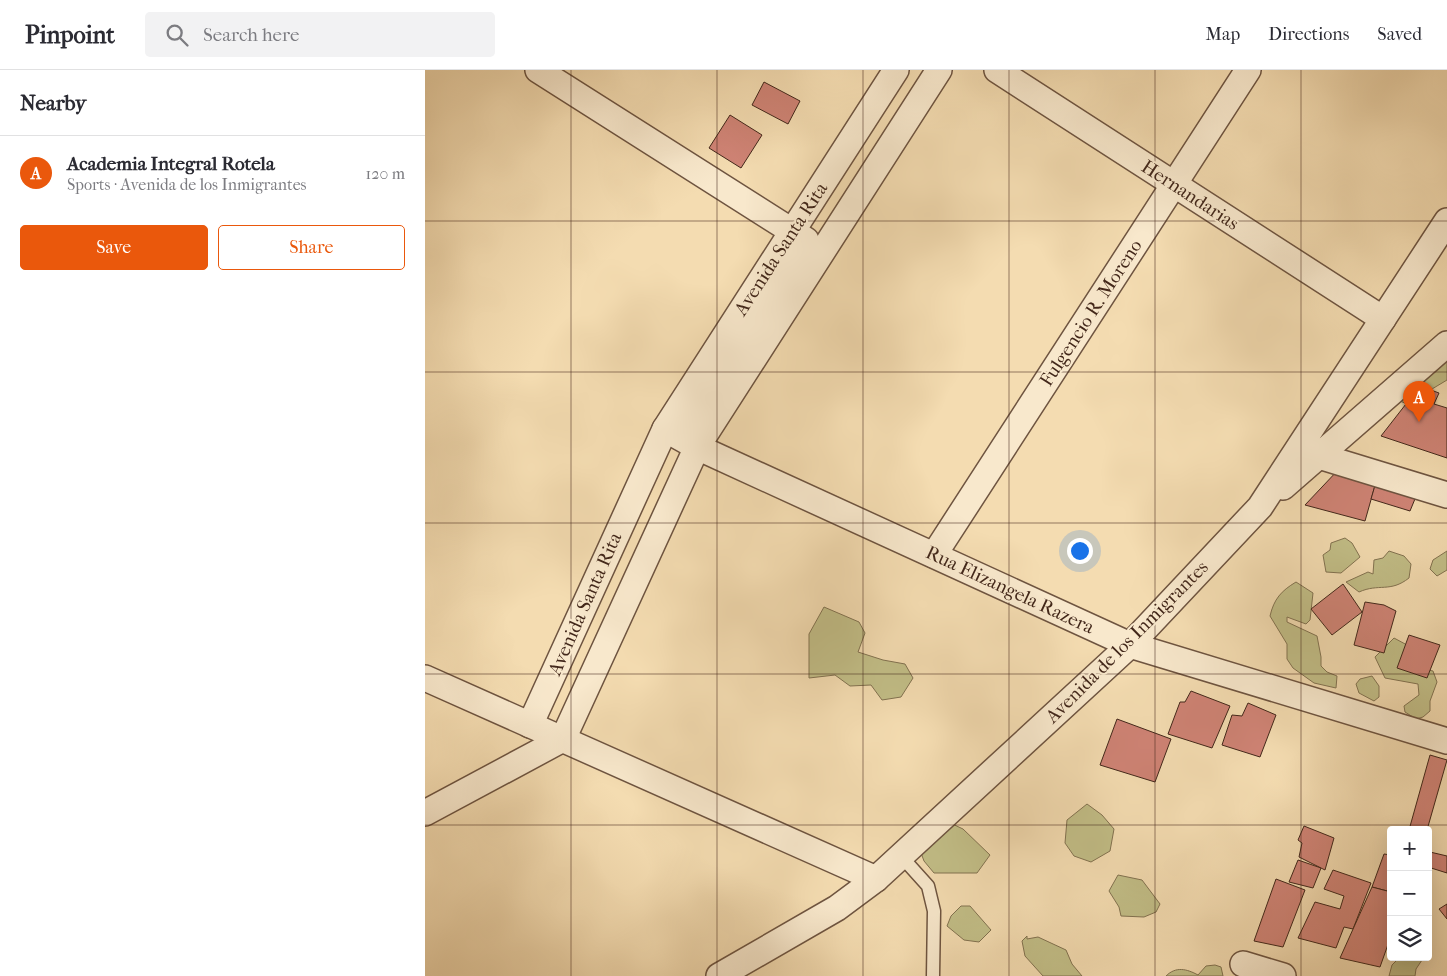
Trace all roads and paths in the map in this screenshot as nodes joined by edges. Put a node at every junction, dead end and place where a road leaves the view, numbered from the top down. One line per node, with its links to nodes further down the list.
1 (538, 70): 9 (street)
2 (896, 70): 9 (street, Avenida Santa Rita)
3 (919, 70): 9 (street)
4 (939, 70): 9 (street, Avenida Santa Rita)
5 (997, 70): 7 (street, Hernandarias)
6 (1249, 70): 7 (street, Fulgencio R. Moreno)
7 (1174, 185): 10 (street, Hernandarias); 15 (street, Fulgencio R. Moreno)
8 (1447, 221): 10 (street)
9 (808, 242): 12 (street); 12 (street, Avenida Santa Rita)
10 (1383, 319): 13 (street)
11 (1447, 344): 13 (street, Avenida de los Inmigrantes)
12 (681, 438): 15 (street, Rua Elizangela Razera); 18 (street, Avenida Santa Rita); 19 (street)
13 (1312, 448): 14 (street); 16 (street, Avenida de los Inmigrantes)
14 (1447, 495)
15 (934, 555): 16 (street, Rua Elizangela Razera)
16 (1130, 645): 20 (street, Rua Elizangela Razera); 22 (street, Avenida de los Inmigrantes)
17 (425, 678): 18 (street)
18 (530, 725): 19 (street)
19 (563, 739): 21 (street); 23 (street)
20 (1447, 740)
21 (425, 813)
22 (901, 856): 23 (street, Avenida de los Inmigrantes); 26 (lane)
23 (876, 878): 25 (street, Avenida de los Inmigrantes)
24 (1243, 964): 27 (street)
25 (719, 976)
26 (933, 976)
27 (1283, 976)

